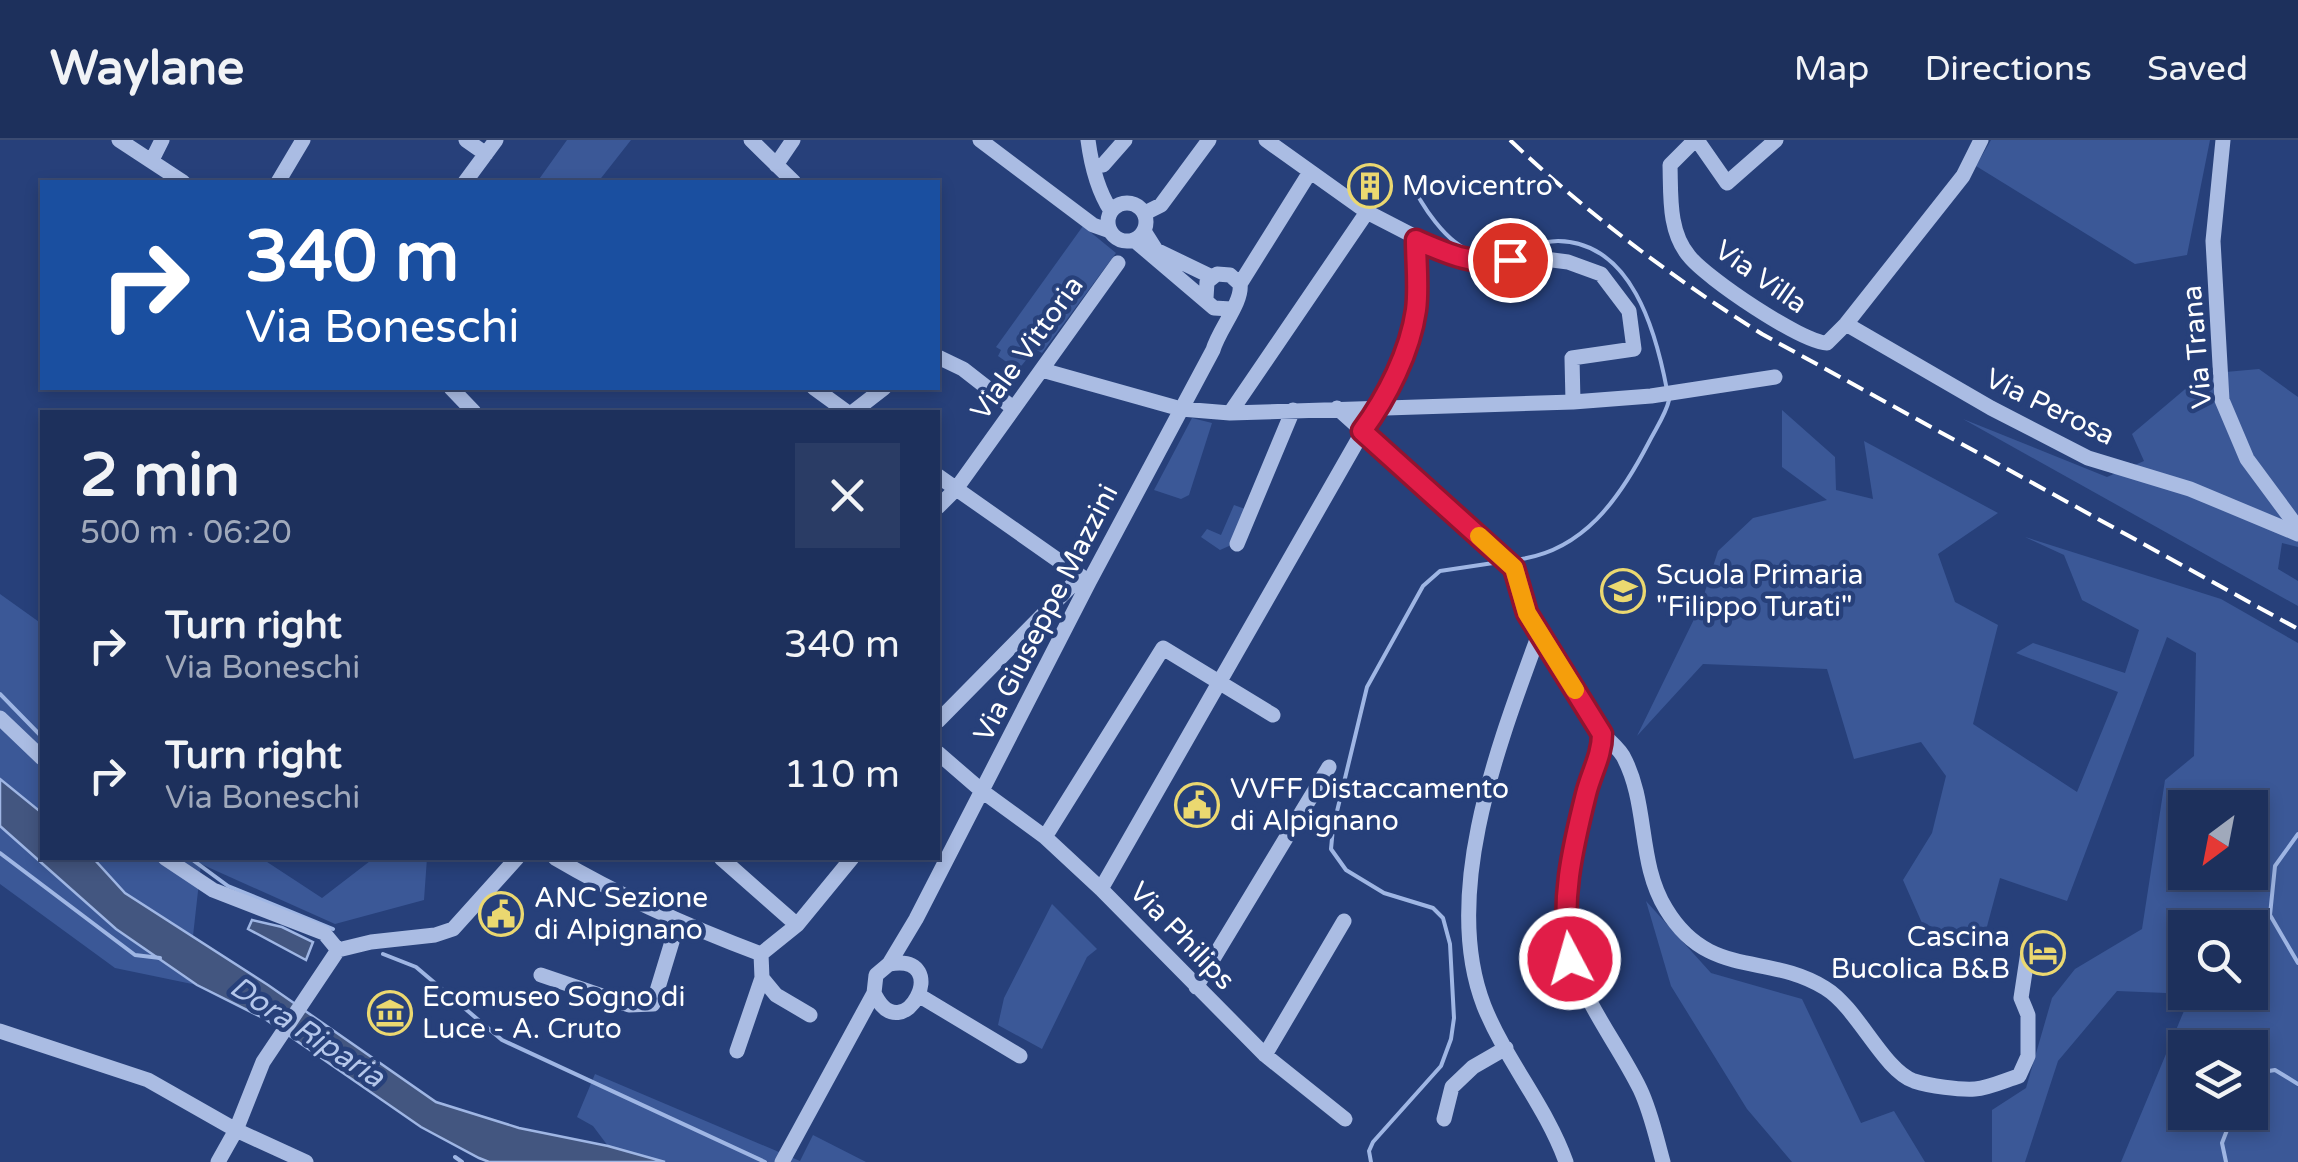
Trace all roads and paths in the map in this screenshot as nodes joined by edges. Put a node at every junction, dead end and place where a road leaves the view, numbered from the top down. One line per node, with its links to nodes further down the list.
1 (119, 140): 18 (street)
2 (162, 140): 18 (street)
3 (303, 140): 23 (street)
4 (466, 140): 17 (street)
5 (751, 140): 19 (street)
6 (793, 140): 19 (street)
7 (980, 140): 29 (street)
8 (1088, 140): 29 (street)
9 (1098, 140): 20 (street)
10 (1125, 140): 20 (street)
11 (1209, 140): 28 (street)
12 (1266, 140): 21 (street)
13 (1696, 140): 14 (street, Via Villa); 37 (street, Via Villa)
14 (1776, 140)
15 (1981, 140): 37 (street)
16 (2223, 140): 59 (street, Via Trana)
17 (491, 147): 24 (street)
18 (152, 160): 22 (street)
19 (776, 165): 25 (street)
20 (1102, 165): 26 (street)
21 (1310, 172): 27 (street); 34 (street)
22 (180, 180)
23 (279, 180)
24 (466, 180)
25 (792, 180)
26 (1128, 203): 28 (street); 29 (street)
27 (1367, 212): 31 (street); 54 (street)
28 (1145, 213): 30 (street)
29 (1110, 221): 30 (street)
30 (1139, 236): 33 (street); 35 (street)
31 (1416, 240): 45 (street); 46 (street)
32 (1118, 264): 40 (street, Viale Vittoria)
33 (1212, 277): 34 (street); 35 (street)
34 (1240, 284): 36 (street)
35 (1210, 303): 36 (street); 38 (street)
36 (1232, 309): 38 (street, Via Giuseppe Mazzini)
37 (1846, 324): 59 (street, Via Perosa)
38 (1219, 331): 49 (street, Via Giuseppe Mazzini)
39 (940, 358): 47 (street)
40 (1042, 370): 47 (street, Viale Vittoria); 49 (street)
41 (1775, 377): 45 (street)
42 (452, 390): 50 (street)
43 (817, 390): 51 (street)
44 (881, 390): 52 (street)
45 (1573, 402): 46 (street)
46 (1380, 406): 48 (street); 55 (street)
47 (1014, 408): 57 (street, Viale Vittoria)
48 (1337, 408): 53 (street); 55 (street)
49 (1181, 409): 54 (street); 61 (street, Via Giuseppe Mazzini)
50 (472, 410)
51 (847, 410)
52 (853, 410)
53 (1293, 410): 54 (street); 60 (street)
54 (1230, 413)
55 (1362, 431): 62 (street); 63 (street)
56 (940, 477): 57 (street)
57 (956, 488): 58 (street, Viale Vittoria); 61 (street)
58 (940, 505)
59 (2298, 531)
60 (1238, 544)
61 (1085, 579): 66 (street); 71 (street, Via Giuseppe Mazzini)
62 (1540, 634): 67 (street); 97 (street)
63 (1218, 683): 64 (street); 72 (street); 78 (street)
64 (1273, 715)
65 (0, 718): 68 (street)
66 (940, 720)
67 (1602, 734): 83 (street); 108 (street)
68 (40, 756)
69 (940, 756): 71 (street, Via Philips)
70 (1329, 767): 90 (street)
71 (982, 791): 72 (street, Via Philips); 79 (street, Via Giuseppe Mazzini)
72 (1045, 837): 78 (street, Via Philips)
73 (169, 860): 84 (street)
74 (515, 860): 84 (street)
75 (558, 860): 81 (street)
76 (722, 860): 82 (street)
77 (850, 860): 82 (street)
78 (1101, 888): 90 (street, Via Philips)
79 (916, 919): 86 (street, Via Giuseppe Mazzini); 87 (street, Via Giuseppe Mazzini)
80 (1344, 921): 99 (street)
81 (678, 922): 85 (street); 88 (street)
82 (797, 925): 85 (street)
83 (2028, 952)
84 (334, 954): 103 (street)
85 (761, 954): 89 (street)
86 (889, 964): 87 (street); 91 (street, Via Giuseppe Mazzini)
87 (908, 965): 92 (street)
88 (541, 974)
89 (762, 978): 94 (street); 98 (street)
90 (1196, 986): 99 (street, Via Philips)
91 (874, 993): 93 (street); 96 (street, Via Giuseppe Mazzini)
92 (920, 996): 93 (street, Via Giuseppe Mazzini); 100 (street)
93 (885, 1008): 96 (street, Via Giuseppe Mazzini)
94 (810, 1015)
95 (0, 1031): 103 (street)
96 (848, 1038): 106 (street, Via Giuseppe Mazzini)
97 (1506, 1048): 102 (street); 107 (street)
98 (736, 1051)
99 (1265, 1055): 101 (street, Via Philips)
100 (1020, 1056)
101 (1346, 1119)
102 (1444, 1119)
103 (236, 1130): 104 (street); 105 (street)
104 (218, 1162)
105 (306, 1162)
106 (782, 1162)
107 (1566, 1162)
108 (1663, 1162)

